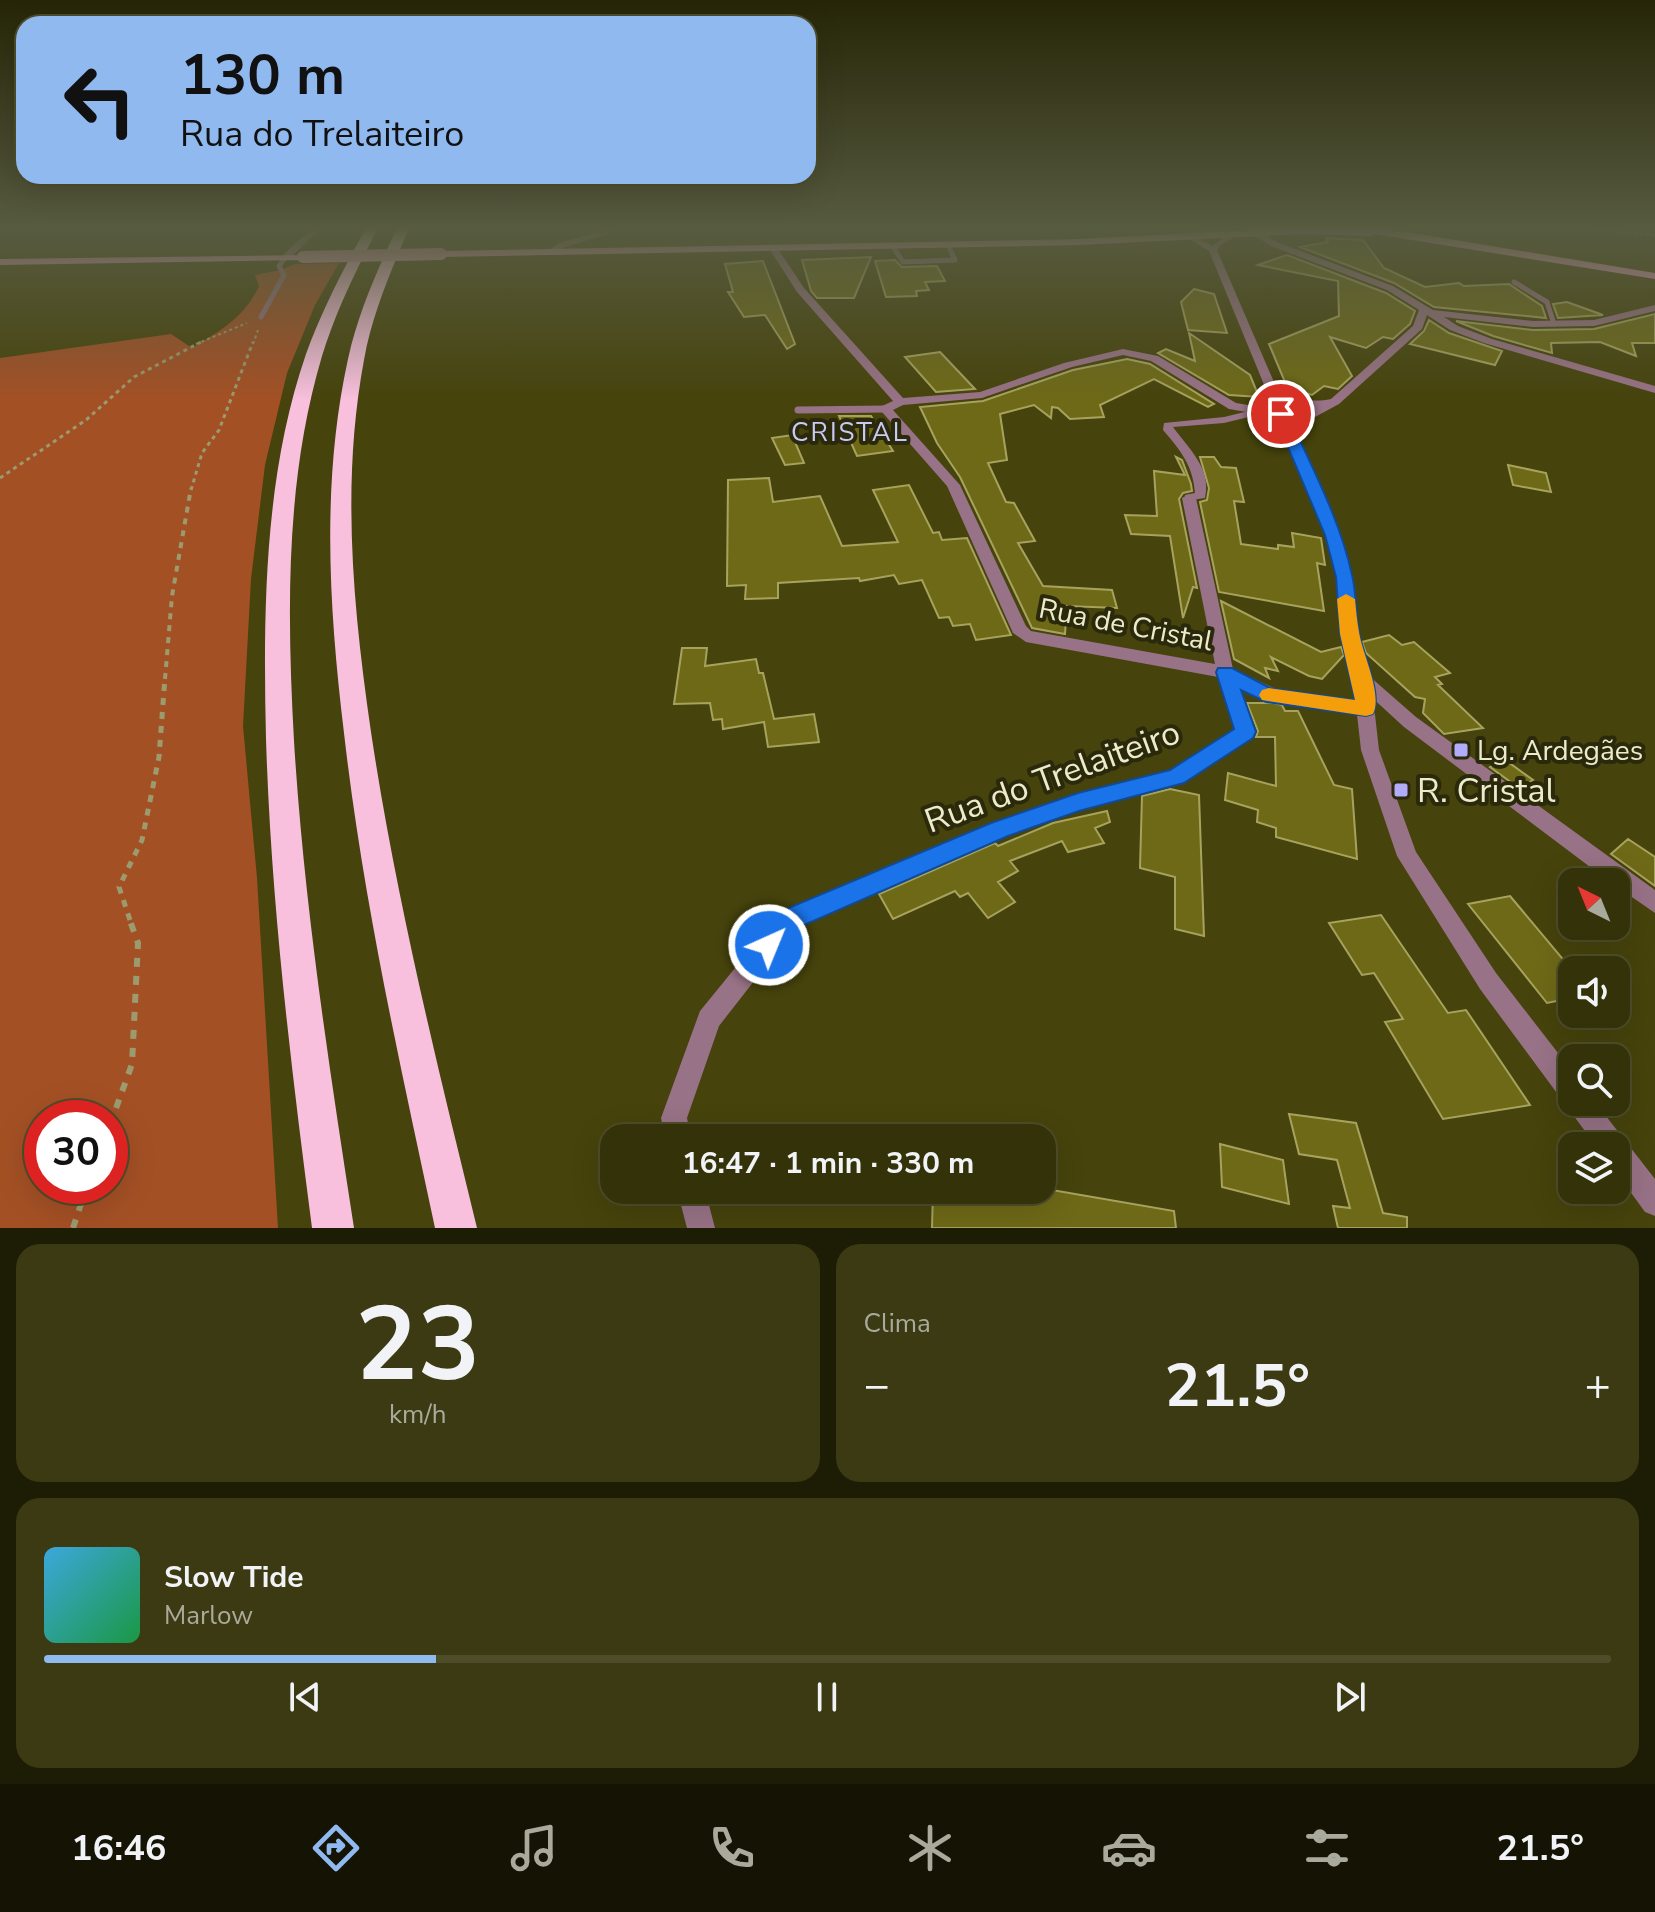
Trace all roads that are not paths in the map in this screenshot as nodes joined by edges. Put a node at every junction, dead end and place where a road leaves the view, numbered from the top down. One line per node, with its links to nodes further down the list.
1 (281, 285): 10 (lane)
2 (342, 285): 31 (highway)
3 (377, 285): 32 (highway)
4 (797, 285): 14 (street)
5 (1228, 285): 13 (street)
6 (1383, 285): 9 (street)
7 (1519, 285): 11 (lane)
8 (1655, 308): 11 (street)
9 (1428, 311): 11 (street); 12 (street); 15 (street)
10 (261, 317)
11 (1554, 324)
12 (1655, 390)
13 (1273, 391): 15 (street); 18 (street)
14 (893, 406): 16 (lane); 17 (street); 20 (street, Rua de Cristal)
15 (1322, 406): 18 (street)
16 (798, 410)
17 (1257, 412): 18 (street); 19 (street)
18 (1284, 421): 21 (street)
19 (1189, 498): 20 (street)
20 (1225, 672): 22 (street, Rua de Cristal); 26 (street, Rua do Trelaiteiro)
21 (1362, 679): 22 (street); 23 (street)
22 (1366, 709): 24 (street)
23 (1655, 903)
24 (1558, 1074)
25 (1590, 1116): 27 (street)
26 (675, 1124)
27 (1602, 1132)
28 (1630, 1169): 29 (street)
29 (1655, 1202)
30 (695, 1204): 33 (street)
31 (333, 1228)
32 (456, 1228)
33 (701, 1228)

